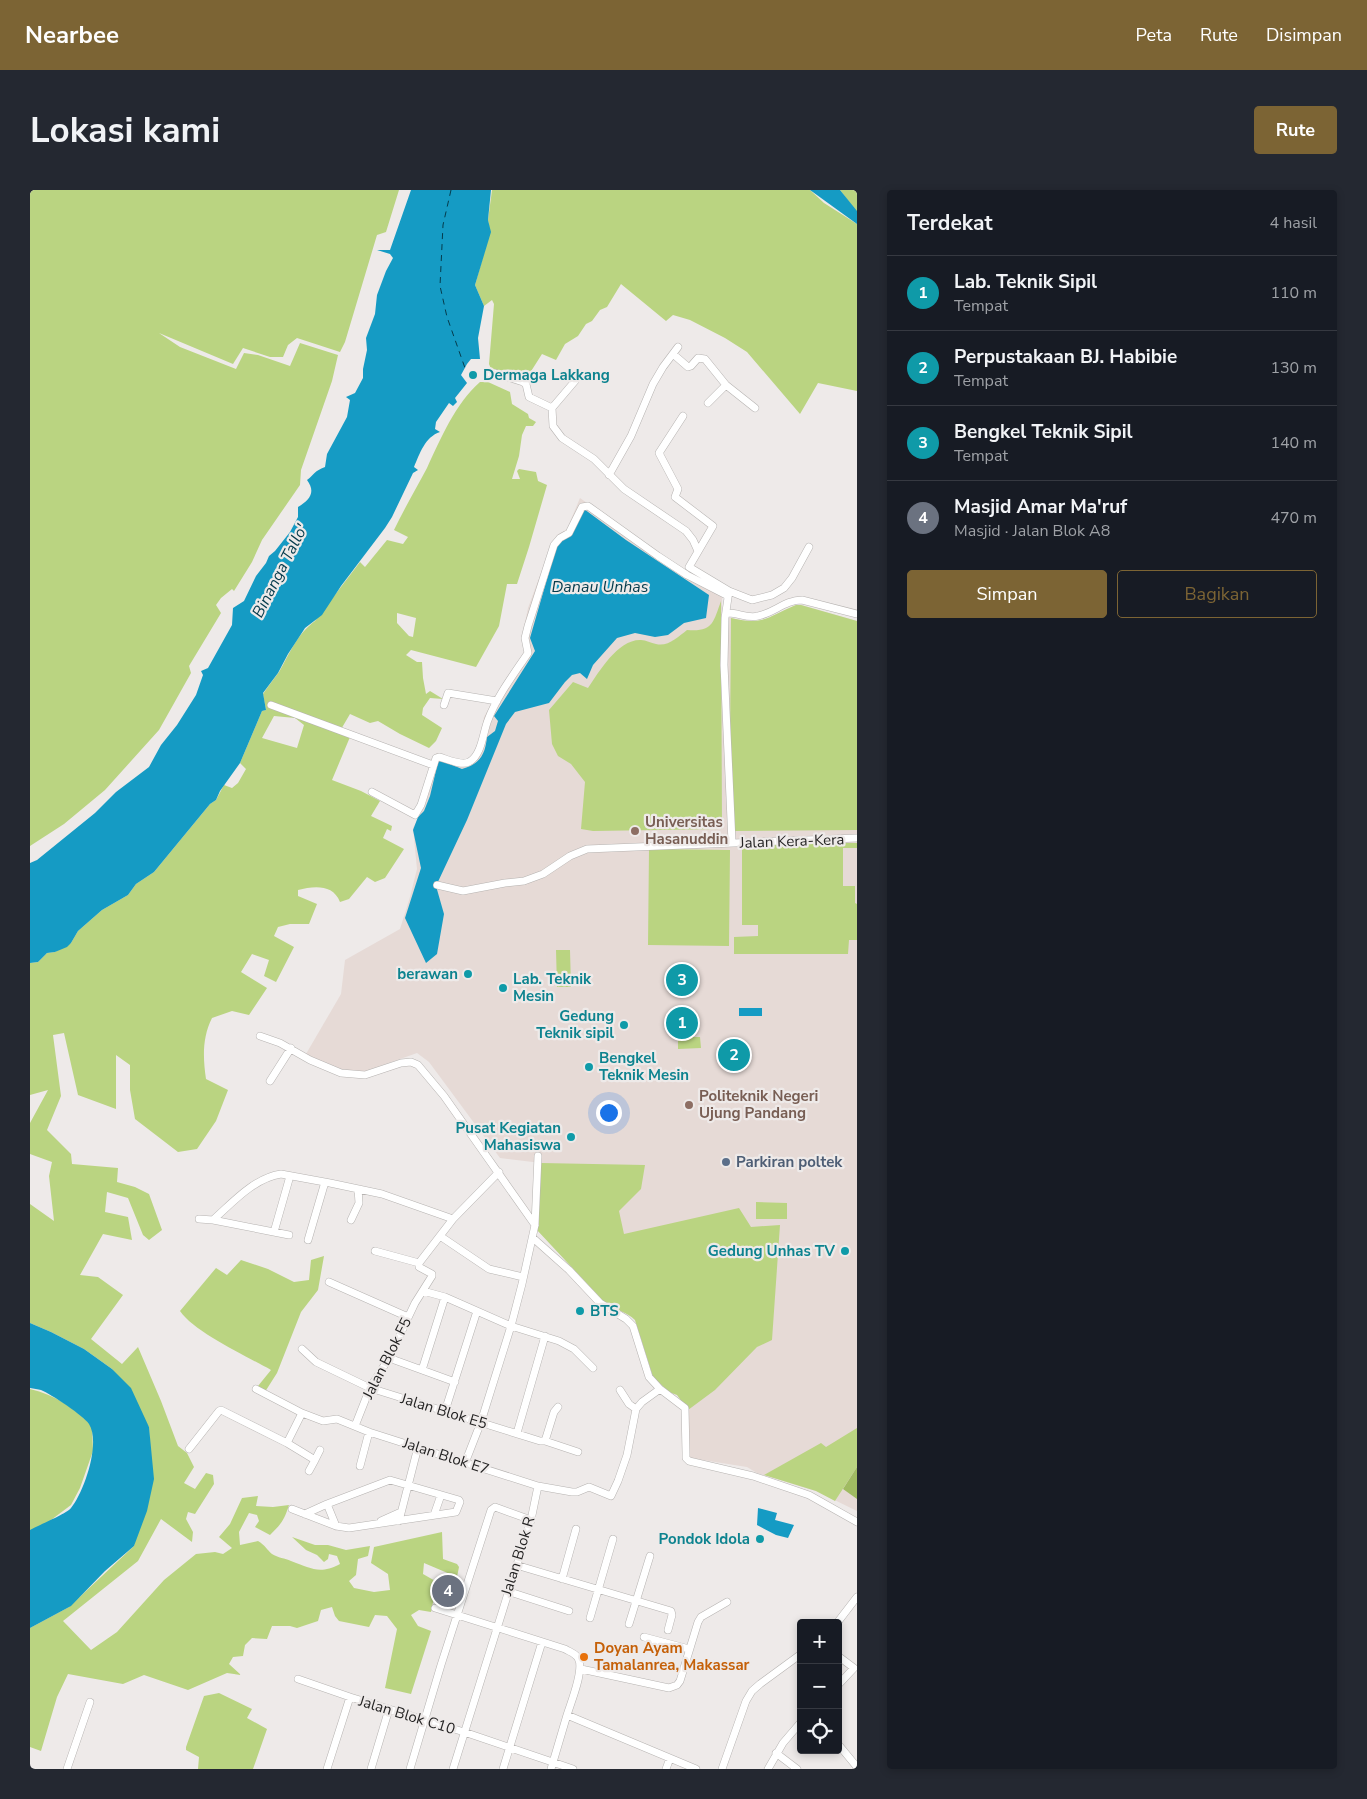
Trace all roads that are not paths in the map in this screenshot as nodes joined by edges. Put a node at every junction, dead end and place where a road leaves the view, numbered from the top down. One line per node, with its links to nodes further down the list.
1 (487, 373): 5 (street)
2 (575, 381): 5 (street)
3 (726, 385): 4 (street); 6 (street); 8 (street)
4 (708, 402)
5 (552, 408): 8 (street)
6 (755, 408)
7 (683, 416): 10 (street)
8 (609, 475): 10 (street)
9 (809, 547): 11 (street)
10 (698, 551): 11 (street)
11 (727, 602): 12 (street); 13 (street); 19 (street)
12 (857, 614)
13 (497, 701): 15 (street); 16 (street)
14 (271, 705): 16 (street)
15 (444, 705)
16 (433, 766): 17 (street)
17 (372, 792)
18 (857, 838): 19 (street, Jalan Kera-Kera)
19 (732, 842): 20 (street, Jalan Kera-Kera)
20 (437, 885)
21 (260, 1036): 22 (street)
22 (290, 1048): 23 (street); 25 (street)
23 (270, 1080)
24 (538, 1156): 33 (street)
25 (499, 1172): 30 (street); 33 (street)
26 (290, 1176): 27 (street); 31 (street); 34 (street)
27 (325, 1182): 28 (street); 38 (street)
28 (358, 1189): 30 (street); 32 (street)
29 (199, 1219): 31 (street)
30 (453, 1219): 36 (street)
31 (213, 1220): 34 (street)
32 (351, 1220)
33 (536, 1225): 37 (street)
34 (274, 1232): 35 (street)
35 (289, 1235)
36 (440, 1236): 40 (street); 41 (street)
37 (533, 1238): 41 (street); 56 (street)
38 (308, 1240)
39 (375, 1251): 40 (street)
40 (419, 1263): 43 (street, Jalan Blok F5)
41 (523, 1277): 47 (street)
42 (329, 1282): 46 (street)
43 (423, 1291): 44 (street); 46 (street, Jalan Blok F5)
44 (446, 1297): 45 (street); 52 (street)
45 (476, 1311): 47 (street); 53 (street)
46 (408, 1317): 50 (street, Jalan Blok F5)
47 (511, 1326): 48 (street); 62 (street)
48 (545, 1336): 51 (street); 65 (street)
49 (302, 1349): 54 (street, Jalan Blok E5)
50 (389, 1358): 52 (street); 54 (street, Jalan Blok F5)
51 (593, 1368)
52 (422, 1370): 53 (street)
53 (455, 1382): 60 (street)
54 (370, 1388): 60 (street, Jalan Blok E5); 63 (street, Jalan Blok F5)
55 (256, 1389): 61 (street, Jalan Blok E7)
56 (660, 1389): 59 (street); 86 (street)
57 (620, 1390): 59 (street)
58 (558, 1407): 66 (street)
59 (636, 1409): 77 (street, Jalan Blok E7)
60 (445, 1411): 62 (street, Jalan Blok E5)
61 (302, 1412): 63 (street, Jalan Blok E7); 67 (street)
62 (481, 1422): 65 (street, Jalan Blok E5); 73 (street)
63 (355, 1426): 64 (street, Jalan Blok E7)
64 (369, 1432): 68 (street, Jalan Blok E7); 74 (street)
65 (517, 1434): 66 (street, Jalan Blok E5)
66 (544, 1442): 71 (street, Jalan Blok E5)
67 (287, 1444): 69 (street); 72 (street)
68 (418, 1447): 73 (street, Jalan Blok E7); 76 (street)
69 (189, 1449)
70 (320, 1450): 72 (street)
71 (578, 1452)
72 (315, 1460): 75 (street)
73 (465, 1463): 77 (street, Jalan Blok E7)
74 (360, 1466)
75 (309, 1471)
76 (409, 1484): 78 (street); 79 (street); 81 (street)
77 (538, 1486): 84 (street, Jalan Blok R)
78 (441, 1495): 83 (street); 83 (street)
79 (326, 1504): 82 (street); 88 (street)
80 (292, 1510): 82 (street)
81 (401, 1512): 85 (street); 87 (street)
82 (306, 1514): 88 (street)
83 (434, 1515): 85 (street)
84 (531, 1520): 92 (street, Jalan Blok R); 101 (street)
85 (399, 1521): 87 (street)
86 (857, 1522)
87 (377, 1523): 88 (street)
88 (336, 1526)
89 (576, 1528): 93 (street)
90 (613, 1539): 94 (street)
91 (650, 1556): 97 (street)
92 (516, 1565): 93 (street); 95 (street, Jalan Blok R)
93 (562, 1579): 94 (street)
94 (599, 1590): 97 (street); 102 (street)
95 (507, 1591): 100 (street); 105 (street, Jalan Blok R)
96 (857, 1597): 103 (street)
97 (636, 1602): 104 (street); 106 (street)
98 (727, 1602): 109 (street)
99 (435, 1608): 101 (street)
100 (569, 1611)
101 (457, 1614): 105 (street); 119 (street)
102 (590, 1618)
103 (840, 1619)
104 (629, 1624)
105 (496, 1627): 108 (street); 121 (street, Jalan Blok R)
106 (668, 1630)
107 (644, 1637): 109 (street)
108 (542, 1642): 112 (street); 122 (street)
109 (689, 1649): 112 (street)
110 (797, 1657): 137 (street)
111 (842, 1659): 114 (street)
112 (581, 1669): 118 (street)
113 (298, 1679): 115 (street, Jalan Blok C10)
114 (842, 1681)
115 (350, 1697): 117 (street, Jalan Blok C10); 129 (street)
116 (90, 1702): 128 (street)
117 (389, 1709): 119 (street, Jalan Blok C10); 130 (street)
118 (567, 1715): 125 (street); 126 (street)
119 (425, 1721): 121 (street, Jalan Blok C10); 131 (street)
120 (797, 1726): 124 (street)
121 (464, 1732): 122 (street, Jalan Blok C10); 132 (street, Jalan Blok R)
122 (509, 1747): 126 (street, Jalan Blok C10); 133 (street)
123 (842, 1749): 127 (street)
124 (776, 1753): 138 (street); 139 (street)
125 (670, 1758): 135 (street); 136 (street)
126 (552, 1765): 134 (street, Jalan Blok C10)
127 (857, 1767)
128 (67, 1769)
129 (327, 1769)
130 (371, 1769)
131 (410, 1769)
132 (453, 1769)
133 (503, 1769)
134 (573, 1769)
135 (666, 1769)
136 (696, 1769)
137 (722, 1769)
138 (768, 1769)
139 (797, 1769)

